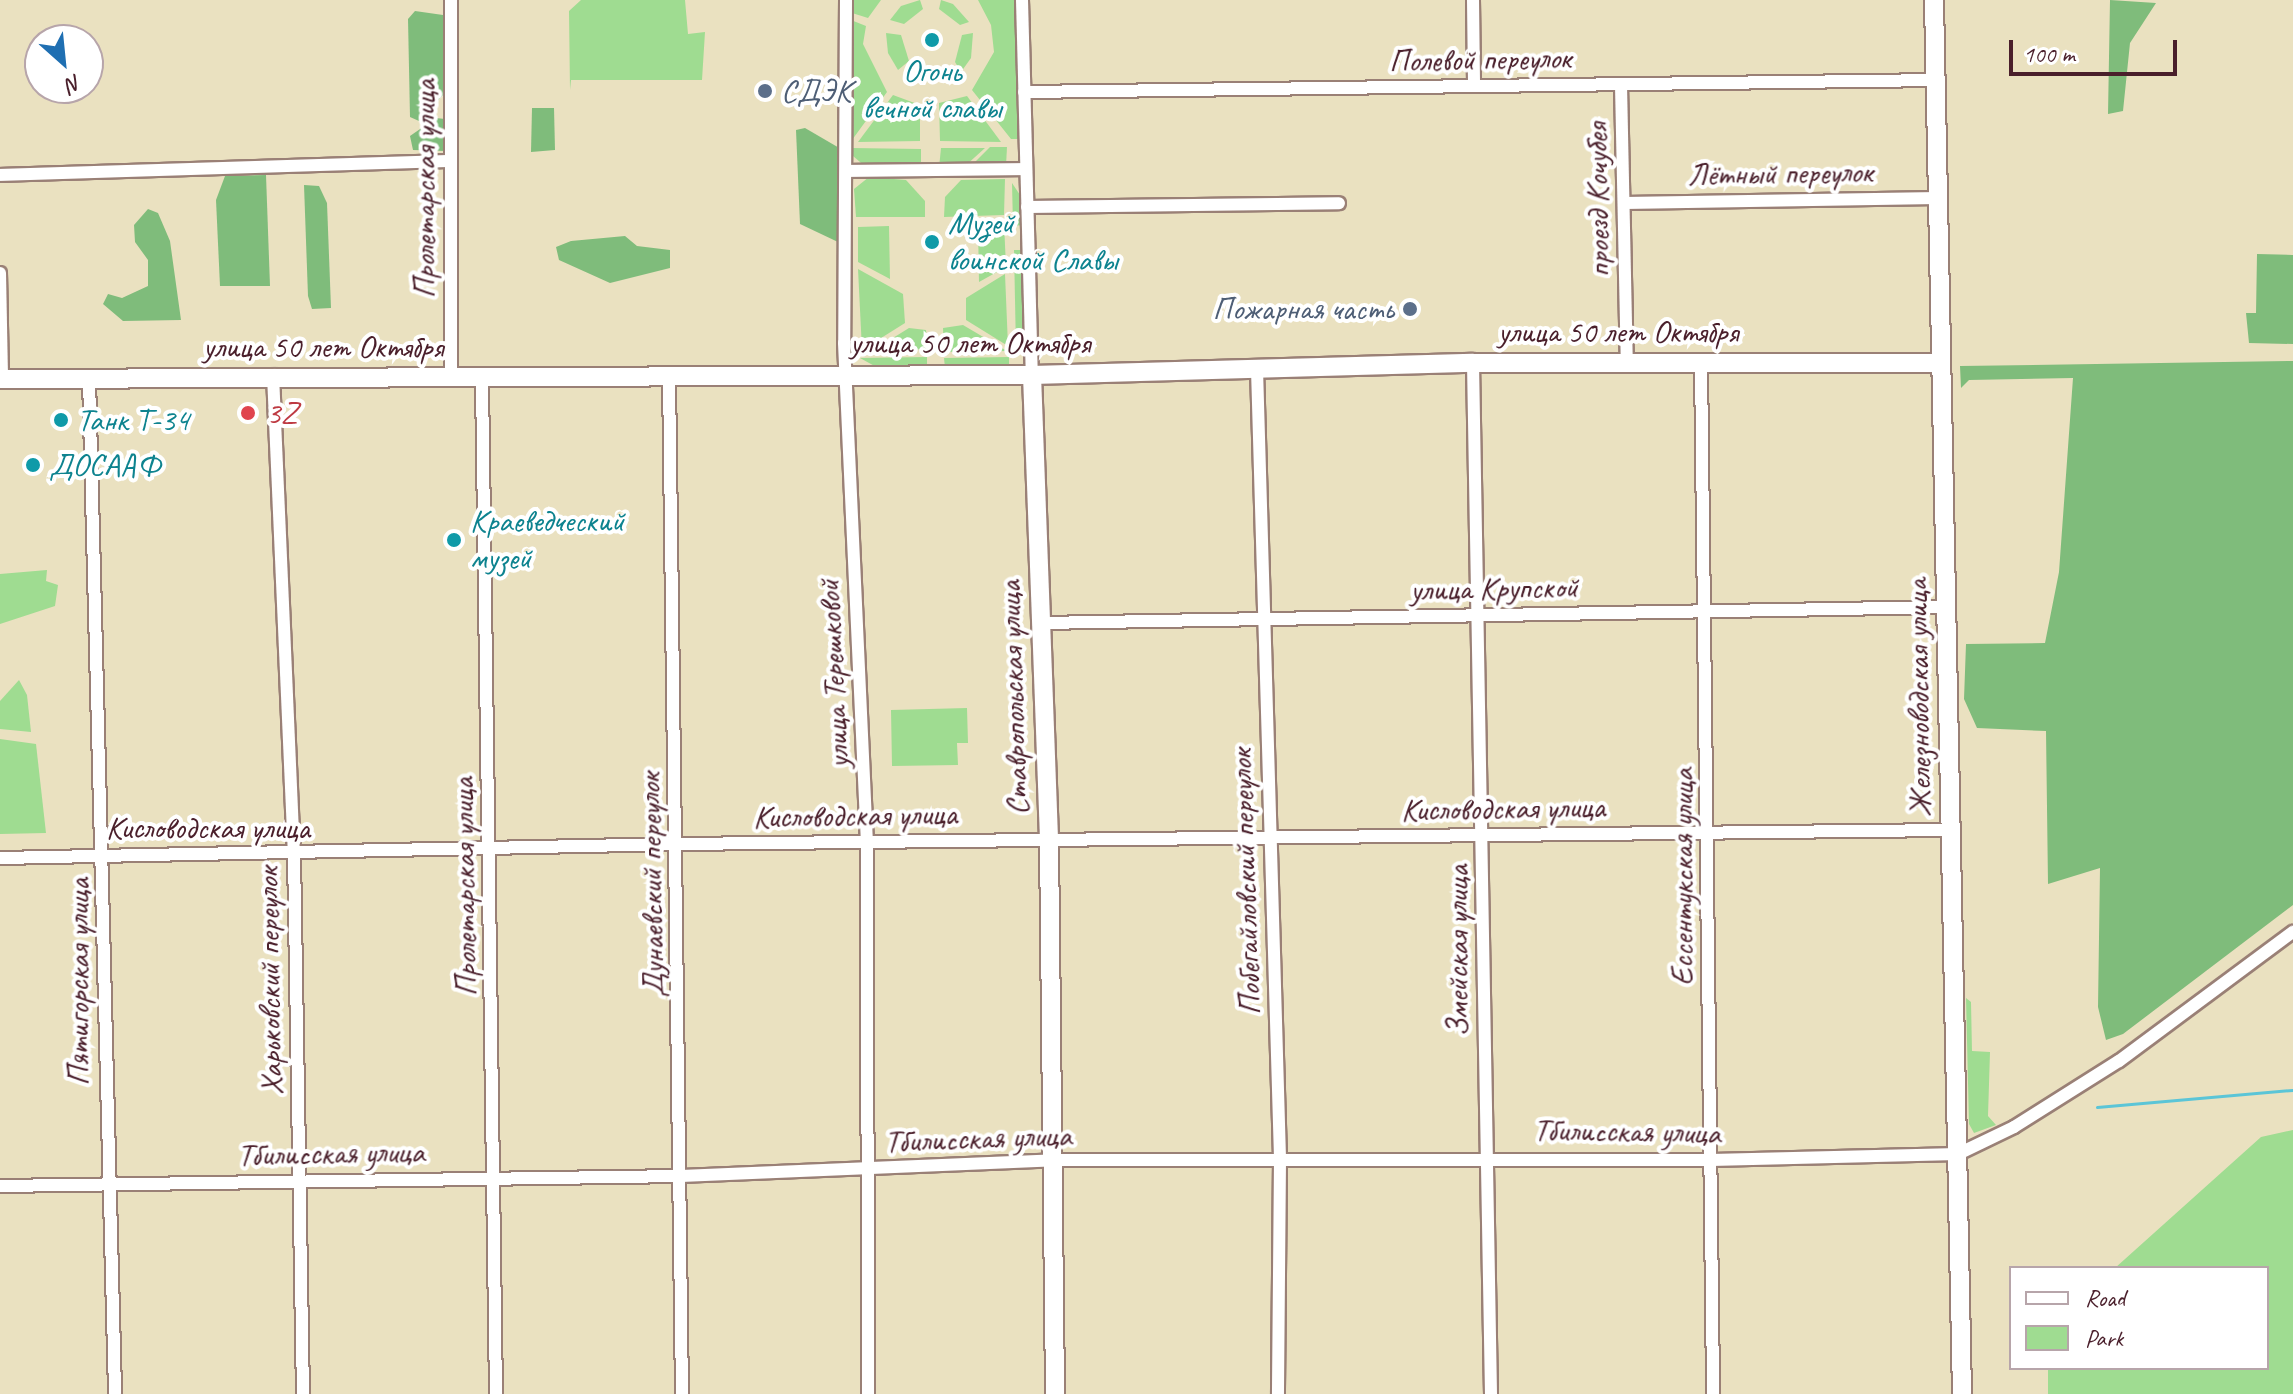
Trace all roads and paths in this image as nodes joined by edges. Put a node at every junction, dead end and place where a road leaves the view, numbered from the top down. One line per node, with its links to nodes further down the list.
1 (451, 0): 10 (street, Пролетарская улица)
2 (846, 0): 12 (street, улица Терешковой)
3 (1022, 0): 9 (street, Ставропольская улица)
4 (1473, 0): 8 (street)
5 (1934, 0): 6 (main road, Железноводская улица)
6 (1936, 80): 7 (street, Полевой переулок); 14 (main road, Железноводская улица)
7 (1621, 85): 8 (street, Полевой переулок); 16 (street, проезд Кочубея)
8 (1474, 86): 9 (street, Полевой переулок)
9 (1024, 92): 11 (street, Ставропольская улица)
10 (450, 161): 13 (street); 29 (street, Пролетарская улица)
11 (1026, 169): 12 (street); 17 (street, Ставропольская улица)
12 (847, 171): 24 (street, улица Терешковой)
13 (0, 175)
14 (1938, 198): 16 (street, Лётный переулок); 22 (main road, Железноводская улица)
15 (1339, 203): 17 (street)
16 (1624, 203): 20 (street, проезд Кочубея)
17 (1027, 207): 27 (street, Ставропольская улица)
18 (0, 273): 30 (street)
19 (1701, 361): 20 (main road, улица 50 лет Октября); 22 (main road, улица 50 лет Октября); 33 (street, Ессентукская улица)
20 (1627, 362): 21 (main road, улица 50 лет Октября)
21 (1473, 363): 23 (main road, улица 50 лет Октября); 34 (street, Змейская улица)
22 (1941, 363): 32 (main road, Железноводская улица)
23 (1257, 369): 27 (main road, улица 50 лет Октября); 35 (street, Побегайловский переулок)
24 (847, 373): 26 (main road, улица 50 лет Октября); 27 (main road, улица 50 лет Октября); 42 (street, улица Терешковой)
25 (273, 375): 28 (main road, улица 50 лет Октября); 29 (main road, улица 50 лет Октября); 45 (street, Харьковский переулок)
26 (669, 375): 31 (main road, улица 50 лет Октября); 43 (street, Дунаевский переулок)
27 (1032, 375): 36 (main road, Ставропольская улица)
28 (89, 378): 30 (main road, улица 50 лет Октября); 46 (street, Пятигорская улица)
29 (451, 378): 31 (main road, улица 50 лет Октября)
30 (1, 379)
31 (482, 379): 44 (street, Пролетарская улица)
32 (1947, 607): 33 (street, улица Крупской); 37 (main road, Железноводская улица)
33 (1707, 613): 34 (street, улица Крупской); 38 (street, Ессентукская улица)
34 (1479, 614): 35 (street, улица Крупской); 39 (street, Змейская улица)
35 (1263, 619): 36 (street, улица Крупской); 40 (street, Побегайловский переулок)
36 (1041, 623): 41 (main road, Ставропольская улица)
37 (1952, 830): 38 (street, Кисловодская улица); 49 (main road, Железноводская улица)
38 (1708, 831): 39 (street, Кисловодская улица); 53 (street, Ессентукская улица)
39 (1484, 836): 40 (street, Кисловодская улица); 50 (street, Змейская улица)
40 (1271, 837): 41 (street, Кисловодская улица); 52 (street, Побегайловский переулок)
41 (1049, 839): 42 (street, Кисловодская улица); 51 (main road, Ставропольская улица)
42 (867, 843): 43 (street, Кисловодская улица); 54 (street, улица Терешковой)
43 (678, 844): 44 (street, Кисловодская улица); 55 (street, Дунаевский переулок)
44 (491, 851): 45 (street, Кисловодская улица); 56 (street, Пролетарская улица)
45 (294, 853): 46 (street, Кисловодская улица); 57 (street, Харьковский переулок)
46 (105, 854): 47 (street, Кисловодская улица); 58 (street, Пятигорская улица)
47 (0, 858)
48 (2293, 932): 49 (street)
49 (1958, 1154): 53 (street, Тбилисская улица); 69 (main road, Железноводская улица)
50 (1484, 1157): 52 (street, Тбилисская улица); 53 (street, Тбилисская улица); 67 (street, Змейская улица)
51 (1055, 1160): 52 (street, Тбилисская улица); 54 (street, Тбилисская улица); 65 (main road, Ставропольская улица)
52 (1280, 1160): 66 (street, Побегайловский переулок)
53 (1711, 1160): 68 (street, Ессентукская улица)
54 (871, 1169): 55 (street, Тбилисская улица); 64 (street, улица Терешковой)
55 (681, 1176): 56 (street, Тбилисская улица); 63 (street, Дунаевский переулок)
56 (495, 1178): 57 (street, Тбилисская улица); 62 (street, Пролетарская улица)
57 (298, 1181): 58 (street, Тбилисская улица); 61 (street, Харьковский переулок)
58 (106, 1182): 59 (street, Тбилисская улица); 60 (street, Пятигорская улица)
59 (0, 1186)
60 (115, 1394)
61 (303, 1394)
62 (496, 1394)
63 (682, 1394)
64 (868, 1394)
65 (1055, 1394)
66 (1278, 1394)
67 (1491, 1394)
68 (1713, 1394)
69 (1962, 1394)

